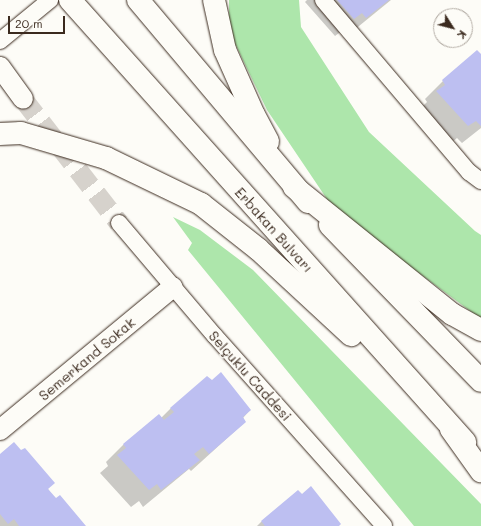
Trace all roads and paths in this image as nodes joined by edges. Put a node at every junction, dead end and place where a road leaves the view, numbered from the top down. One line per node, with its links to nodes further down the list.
1 (50, 0): 6 (street)
2 (70, 0): 16 (highway, Erbakan Bulvarı)
3 (138, 0): 11 (highway)
4 (214, 0): 11 (highway)
5 (323, 0): 10 (street)
6 (0, 41)
7 (0, 67): 8 (street)
8 (23, 99)
9 (0, 134): 16 (highway)
10 (481, 181)
11 (294, 187): 14 (highway); 15 (highway)
12 (119, 223): 13 (street, Selçuklu Caddesi)
13 (173, 287): 17 (street, Semerkand Sokak); 20 (street, Selçuklu Caddesi)
14 (481, 330)
15 (481, 381)
16 (451, 429): 18 (highway, Erbakan Bulvarı); 19 (highway)
17 (0, 430)
18 (481, 458)
19 (481, 470)
20 (384, 526)

